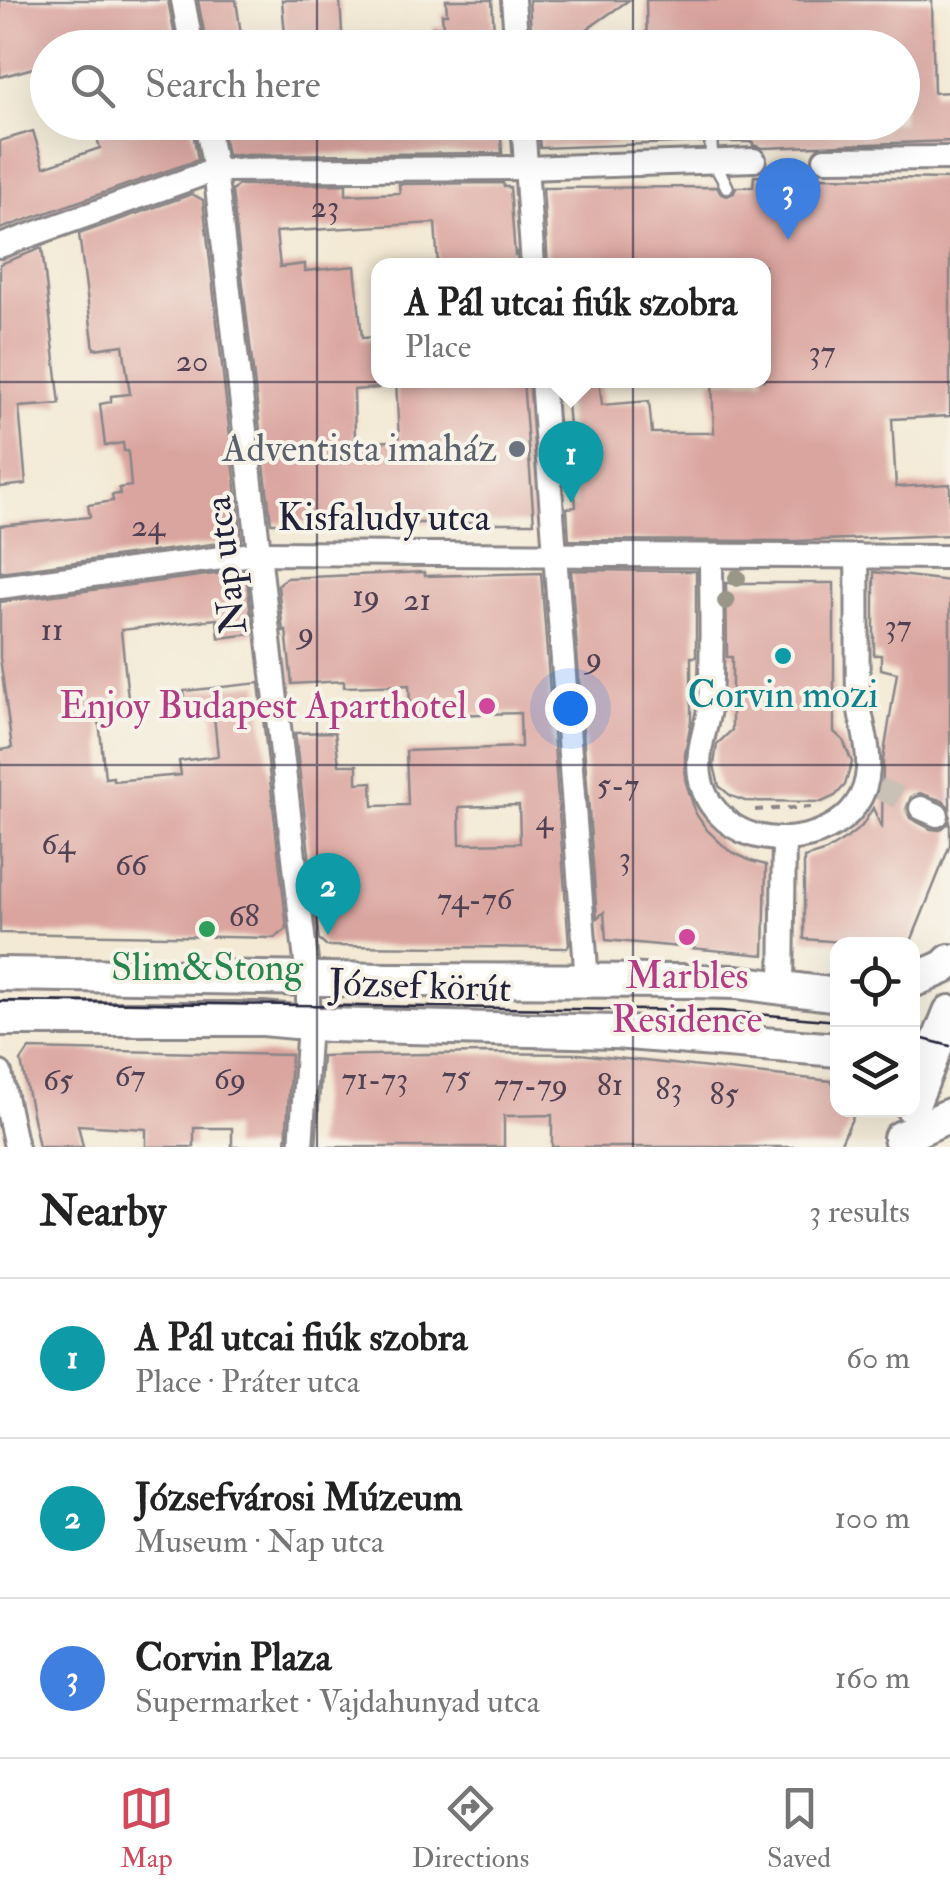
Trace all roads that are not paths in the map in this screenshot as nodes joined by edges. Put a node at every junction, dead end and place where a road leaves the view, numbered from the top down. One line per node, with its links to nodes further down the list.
1 (183, 0): 3 (street)
2 (513, 0): 4 (street)
3 (189, 30)
4 (516, 30)
5 (209, 140): 12 (street, Nap utca)
6 (524, 140): 11 (street)
7 (711, 152): 9 (street); 11 (street); 13 (lane)
8 (950, 158): 10 (street)
9 (754, 160)
10 (824, 160)
11 (526, 168): 12 (street); 15 (street)
12 (215, 170): 14 (street); 17 (street, Nap utca)
13 (727, 188)
14 (0, 246)
15 (532, 258)
16 (543, 388): 18 (street)
17 (260, 553): 18 (street, Kisfaludy utca); 22 (street, Kisfaludy utca); 30 (street, Nap utca)
18 (554, 554): 19 (street, Kisfaludy utca); 27 (street)
19 (711, 556): 20 (street, Kisfaludy utca); 23 (street)
20 (858, 556): 21 (street, Kisfaludy utca); 23 (street)
21 (950, 557)
22 (0, 587)
23 (784, 839): 28 (street)
24 (950, 961): 26 (main road)
25 (0, 974): 30 (main road, József körút)
26 (920, 977)
27 (587, 982): 28 (main road, József körút); 30 (main road, József körút)
28 (782, 988): 29 (main road, József körút)
29 (830, 994)
30 (308, 1000): 33 (main road, József körút); 34 (main road, József körút); 40 (street, Nap utca)
31 (920, 1003): 32 (main road)
32 (950, 1009): 35 (main road)
33 (0, 1019)
34 (828, 1052)
35 (931, 1061): 38 (main road)
36 (0, 1072): 39 (street)
37 (950, 1115): 38 (main road)
38 (889, 1119)
39 (16, 1147)
40 (301, 1147)

